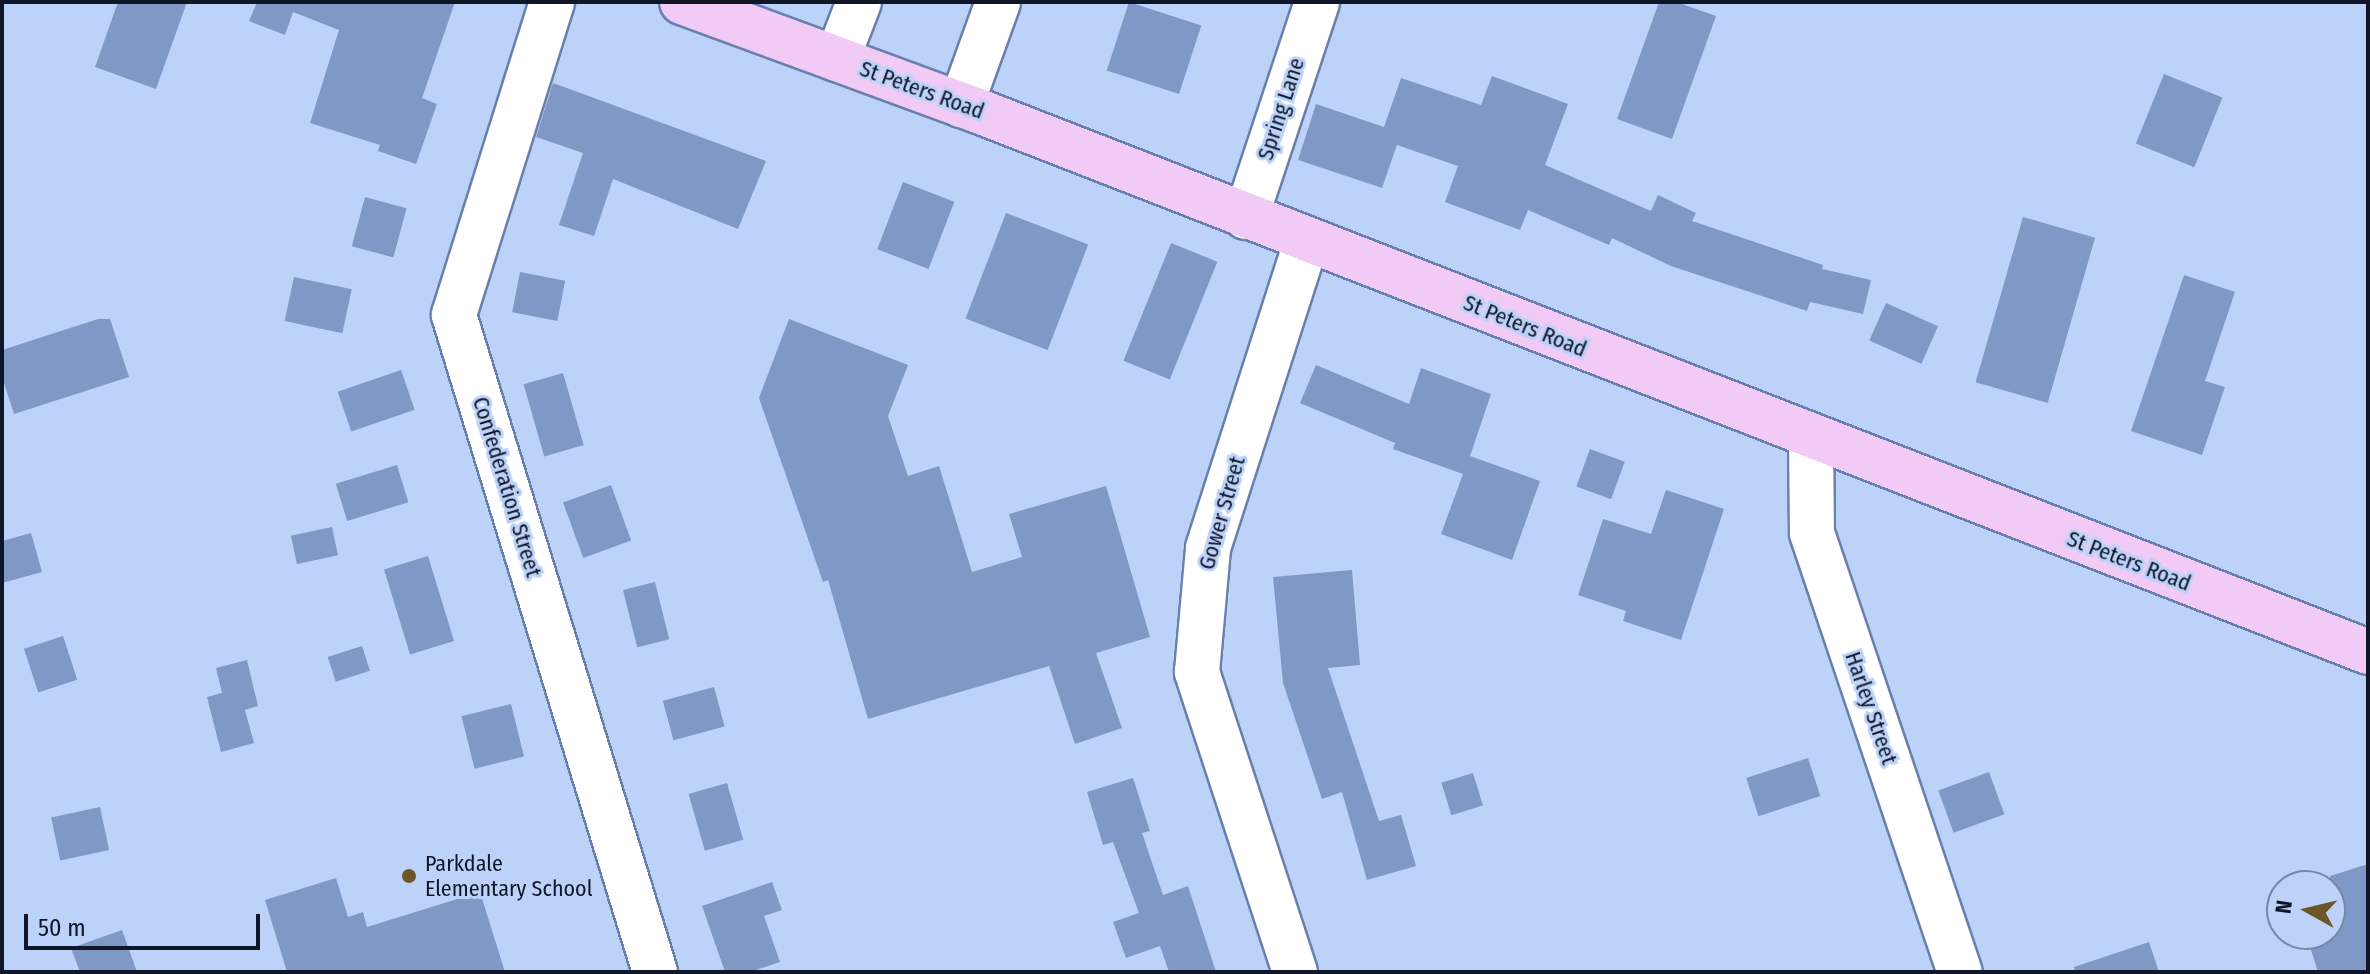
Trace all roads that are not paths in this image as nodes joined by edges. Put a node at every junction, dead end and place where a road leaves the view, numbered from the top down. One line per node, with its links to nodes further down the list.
1 (552, 2): 12 (street, Confederation Street)
2 (682, 2): 6 (main road, St Peters Road)
3 (859, 2): 6 (street)
4 (998, 2): 7 (street)
5 (1317, 2): 8 (street, Spring Lane)
6 (837, 59): 7 (main road, St Peters Road)
7 (961, 105): 8 (main road, St Peters Road)
8 (1246, 217): 9 (main road, St Peters Road)
9 (1307, 240): 10 (main road, St Peters Road); 13 (street, Gower Street)
10 (1811, 439): 11 (main road, St Peters Road); 14 (street, Harley Street)
11 (2368, 652)
12 (655, 972)
13 (1295, 972)
14 (1960, 972)

